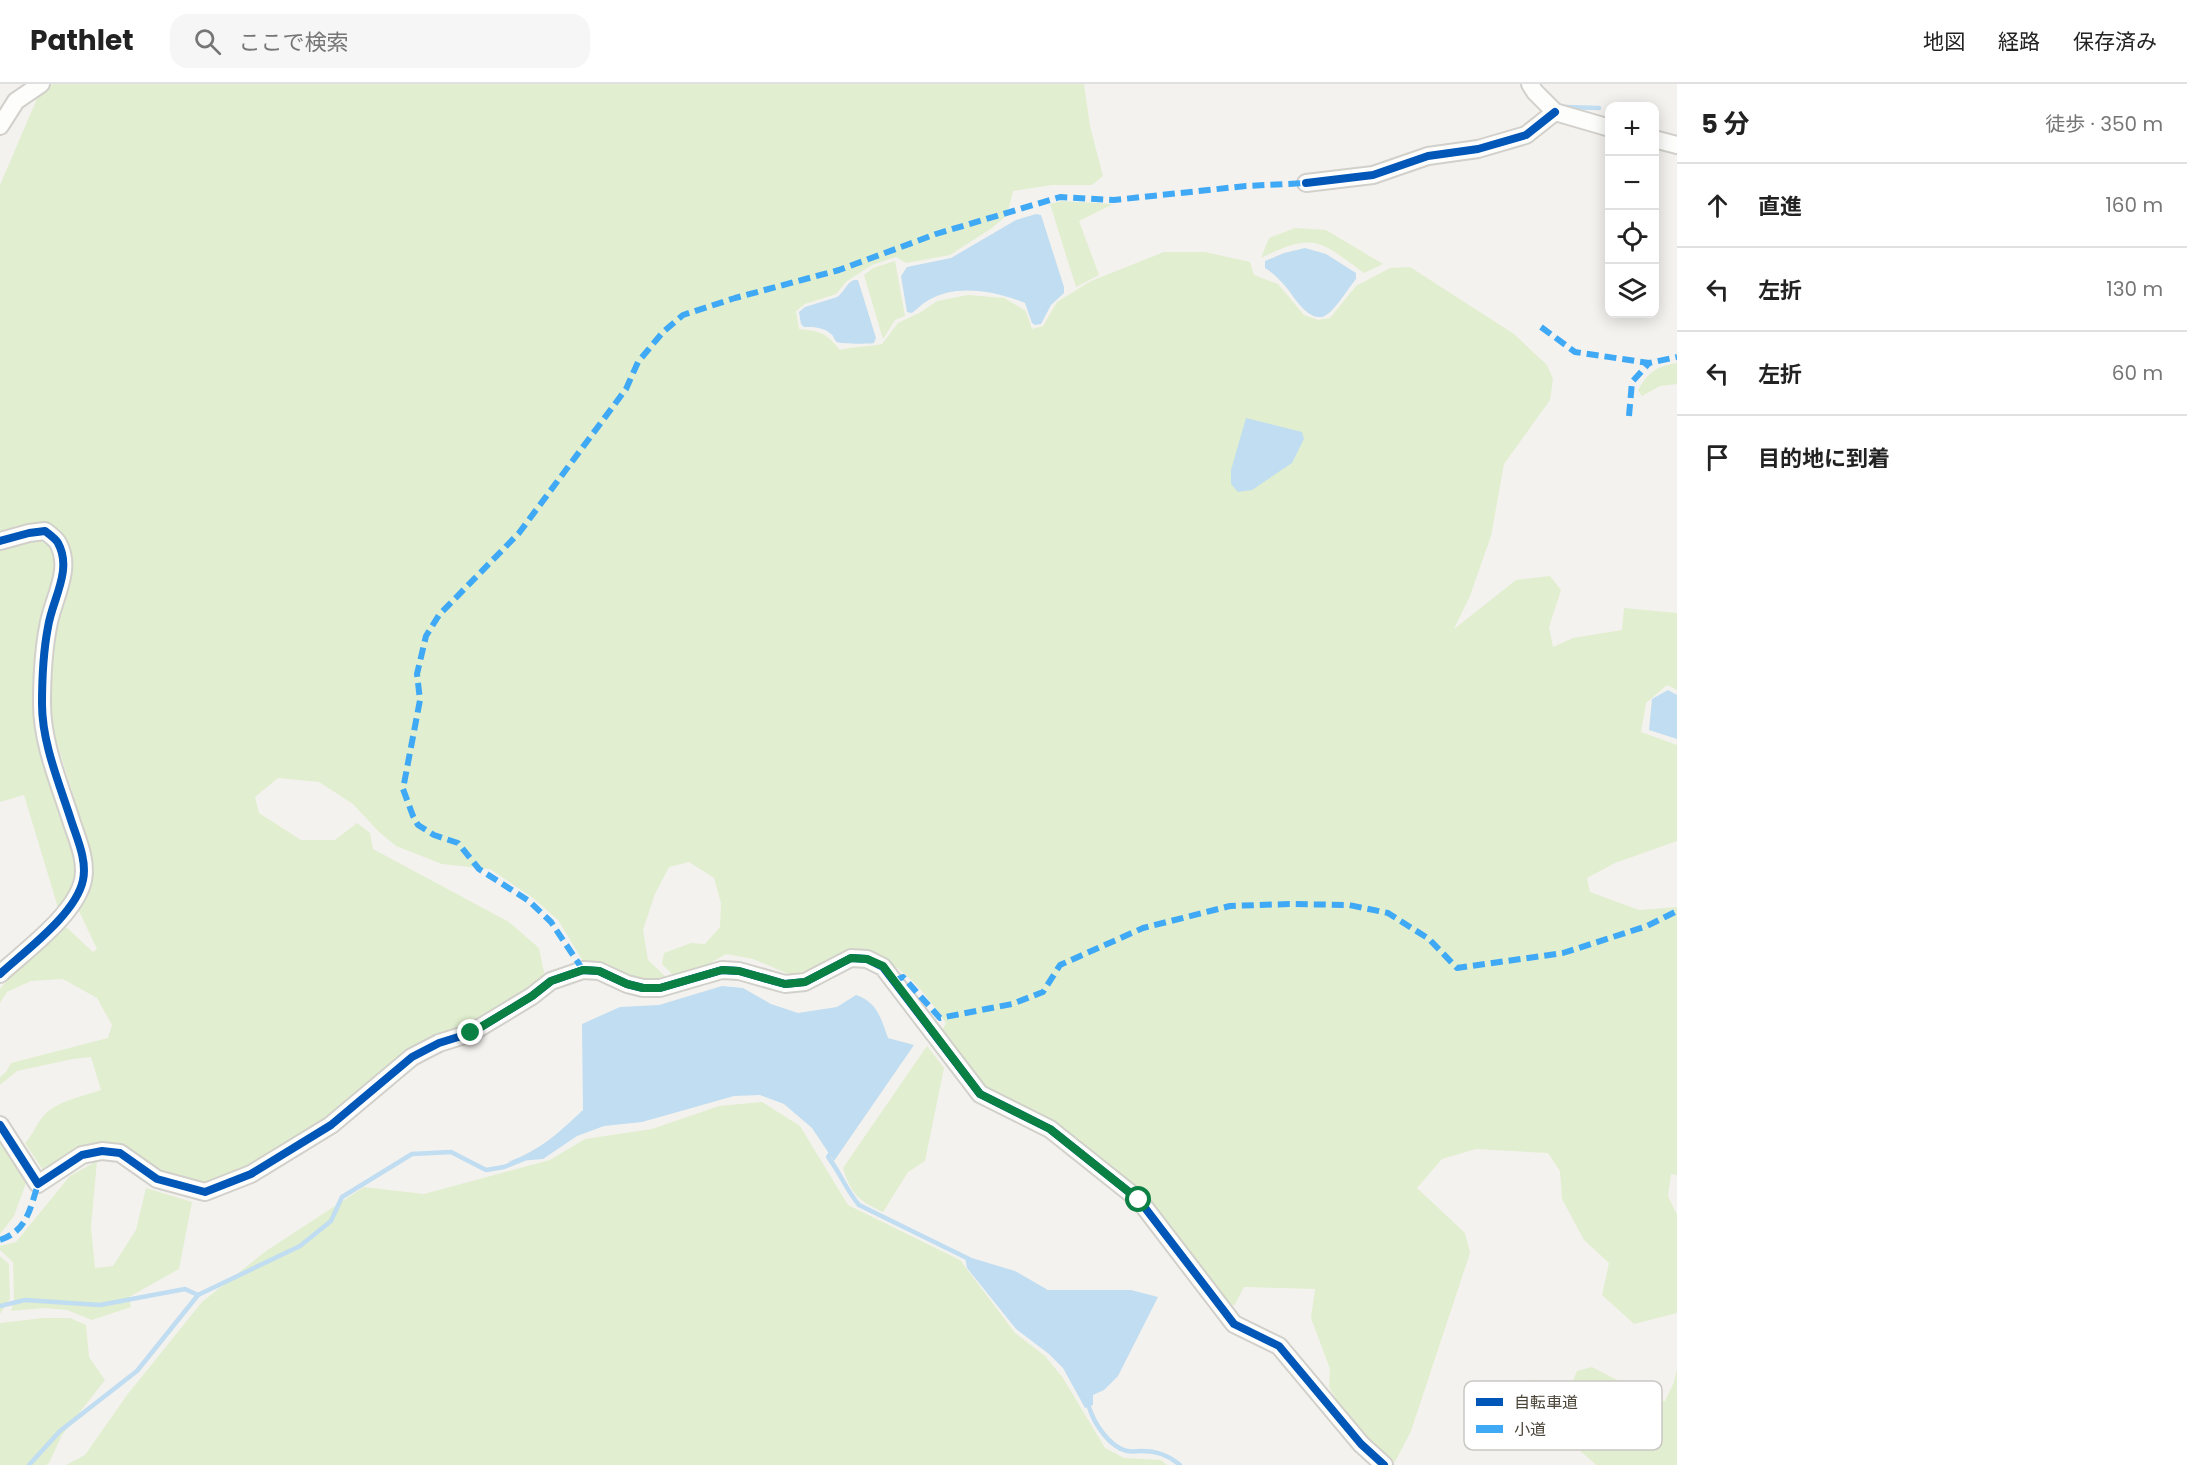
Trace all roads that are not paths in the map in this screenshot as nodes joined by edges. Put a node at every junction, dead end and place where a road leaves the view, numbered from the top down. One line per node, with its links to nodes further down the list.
1 (41, 84): 4 (street)
2 (1530, 84): 3 (street)
3 (1555, 112): 5 (street); 8 (street)
4 (0, 126)
5 (1605, 127)
6 (1659, 141): 7 (street)
7 (1677, 145)
8 (1306, 183)
9 (0, 541): 10 (street)
10 (0, 974)
11 (0, 1125): 12 (street)
12 (1384, 1465)

